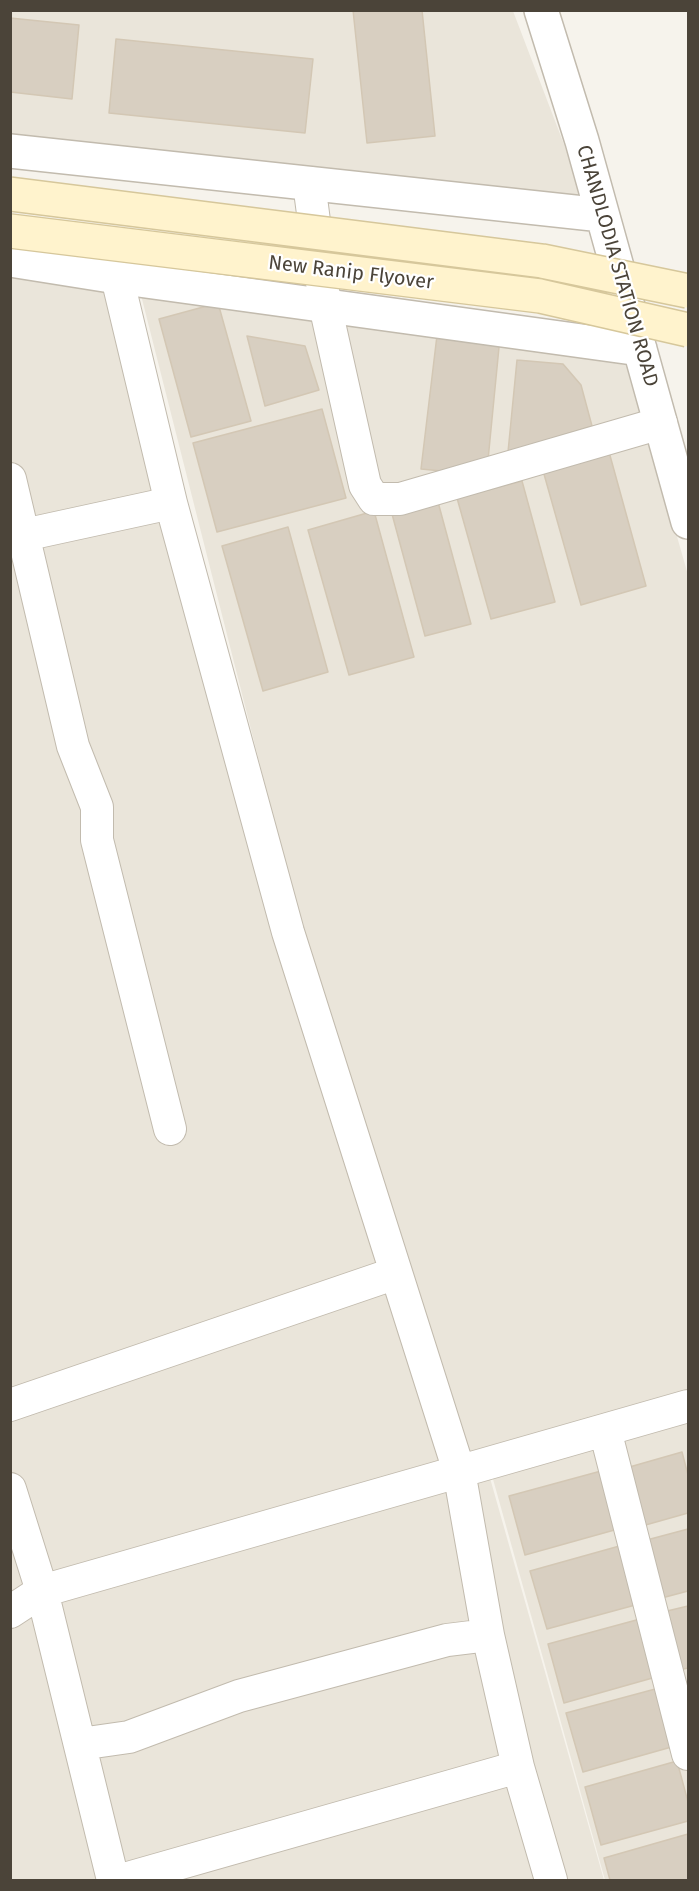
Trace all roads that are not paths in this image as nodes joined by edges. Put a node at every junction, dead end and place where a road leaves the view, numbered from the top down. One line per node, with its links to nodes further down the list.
1 (541, 10): 5 (street, CHANDLODIA STATION ROAD)
2 (10, 152): 3 (street)
3 (309, 183): 5 (street); 10 (street)
4 (10, 195): 9 (main road, New Ranip Flyover, bridge)
5 (602, 215): 12 (street, CHANDLODIA STATION ROAD)
6 (10, 231): 11 (main road, New Ranip Flyover, bridge)
7 (10, 260): 8 (street)
8 (117, 277): 10 (street); 15 (street)
9 (688, 291)
10 (325, 305): 12 (street); 13 (street)
11 (688, 330)
12 (640, 349): 13 (street, CHANDLODIA STATION ROAD)
13 (661, 423): 16 (street, CHANDLODIA STATION ROAD)
14 (10, 479): 17 (street)
15 (171, 502): 17 (street); 19 (street)
16 (688, 522)
17 (17, 537): 18 (street)
18 (170, 1129)
19 (396, 1273): 20 (street); 23 (street)
20 (10, 1405)
21 (688, 1406): 22 (street)
22 (605, 1430): 23 (street); 29 (street)
23 (459, 1471): 25 (street); 27 (street)
24 (10, 1489): 25 (street)
25 (42, 1591): 26 (street); 28 (street)
26 (10, 1612)
27 (488, 1635): 28 (street); 30 (street)
28 (80, 1744): 31 (street)
29 (688, 1754)
30 (518, 1767): 32 (street); 33 (street)
31 (113, 1881)
32 (121, 1881)
33 (550, 1881)

